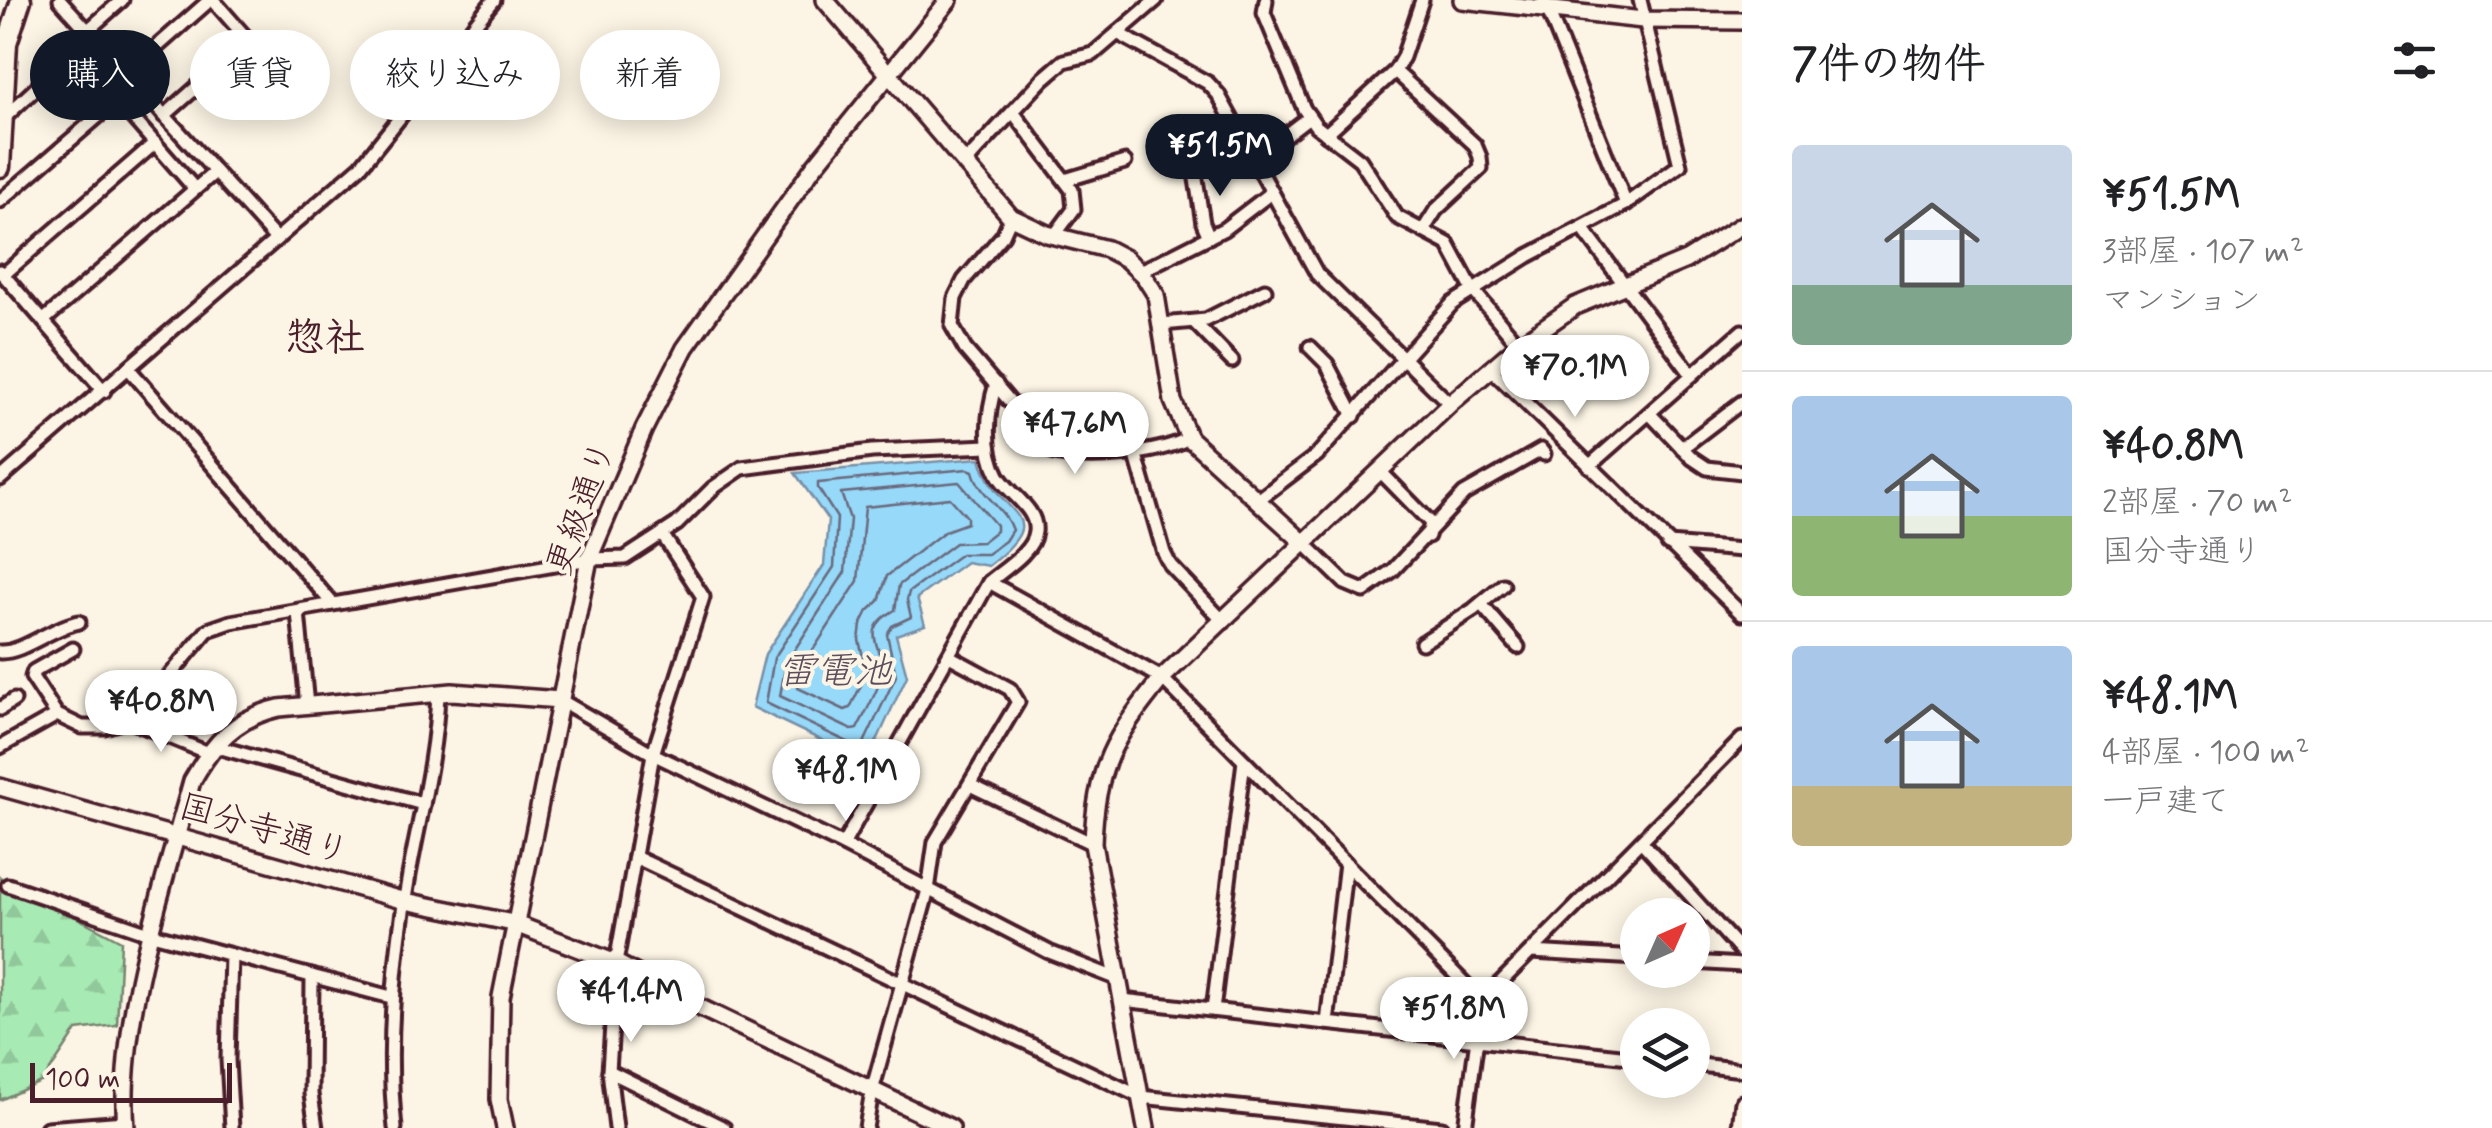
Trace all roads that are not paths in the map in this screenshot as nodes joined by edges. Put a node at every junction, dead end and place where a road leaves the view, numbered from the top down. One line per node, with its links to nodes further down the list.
1 (21, 0): 26 (main road)
2 (60, 0): 16 (street)
3 (122, 0): 17 (street)
4 (212, 0): 19 (street); 23 (street)
5 (494, 0): 49 (street)
6 (825, 0): 21 (street)
7 (949, 0): 21 (street, 更級通り)
8 (1156, 0): 18 (street)
9 (1266, 0): 25 (street)
10 (1422, 0): 20 (street)
11 (1462, 0): 13 (street)
12 (1640, 0): 14 (street)
13 (1545, 5): 14 (street); 42 (street)
14 (1643, 20): 15 (street); 42 (street)
15 (1742, 22)
16 (86, 30)
17 (94, 30)
18 (1119, 34): 24 (street); 32 (street)
19 (170, 36)
20 (1395, 71): 30 (street); 45 (street)
21 (888, 73): 34 (street); 87 (street, 更級通り)
22 (30, 94): 26 (street)
23 (170, 111)
24 (1013, 112): 34 (street); 38 (street)
25 (1309, 117): 30 (street); 32 (street)
26 (3, 119): 35 (main road)
27 (94, 120): 41 (street)
28 (135, 120): 31 (street)
29 (168, 120): 36 (street)
30 (1326, 134): 45 (street)
31 (154, 143): 39 (street); 51 (street)
32 (1253, 160): 40 (street)
33 (1125, 162): 38 (street)
34 (964, 164): 43 (street)
35 (0, 166)
36 (215, 172): 39 (street); 49 (street)
37 (1195, 172): 48 (street)
38 (1065, 180): 47 (street)
39 (195, 189): 55 (street)
40 (1270, 193): 48 (street); 61 (street)
41 (0, 200)
42 (1626, 204): 46 (street)
43 (1012, 218): 47 (street); 66 (street)
44 (1742, 225): 52 (street)
45 (1424, 229): 53 (street)
46 (1583, 229): 52 (street); 53 (street)
47 (1054, 236): 50 (street)
48 (1209, 237): 50 (street)
49 (276, 239): 64 (street)
50 (1139, 272): 57 (street)
51 (2, 273): 55 (street)
52 (1625, 282): 59 (street); 65 (street)
53 (1472, 289): 59 (street); 61 (street)
54 (1265, 290): 56 (street)
55 (44, 320): 67 (street)
56 (1194, 322): 57 (street); 62 (street)
57 (1162, 324): 72 (street)
58 (1742, 331): 65 (street)
59 (1519, 345): 63 (street)
60 (1310, 347): 71 (street)
61 (1401, 360): 69 (street); 71 (street)
62 (1232, 361)
63 (1490, 368): 69 (street); 77 (street)
64 (129, 369): 67 (street); 90 (street)
65 (1692, 375): 70 (street)
66 (996, 384): 73 (street); 75 (street)
67 (104, 391): 80 (street)
68 (1742, 402): 74 (street)
69 (1450, 404): 78 (street)
70 (1650, 414): 74 (street); 77 (street)
71 (1354, 416): 81 (street)
72 (1189, 438): 75 (street); 81 (street)
73 (989, 446): 82 (street); 88 (street)
74 (1682, 448): 79 (street)
75 (1135, 452): 95 (street)
76 (1544, 454): 83 (street)
77 (1589, 466): 85 (street)
78 (1380, 471): 83 (street); 84 (street)
79 (1742, 472)
80 (0, 479)
81 (1258, 500): 84 (street)
82 (662, 534): 87 (street); 112 (street)
83 (1428, 536): 84 (street)
84 (1304, 543): 95 (street)
85 (1668, 544): 86 (street); 93 (street)
86 (1742, 550)
87 (589, 559): 90 (street); 104 (street, 更級通り)
88 (989, 582): 100 (street); 101 (street)
89 (1503, 585): 91 (street)
90 (332, 603): 92 (street)
91 (1481, 604): 96 (street); 97 (street)
92 (298, 612): 105 (street); 108 (street)
93 (1742, 614)
94 (78, 622): 99 (street)
95 (1224, 622): 101 (street)
96 (1422, 643)
97 (1518, 647)
98 (73, 649): 107 (street)
99 (0, 652)
100 (948, 656): 114 (street); 120 (street)
101 (1162, 678): 113 (street); 119 (street)
102 (438, 693): 104 (street); 105 (street); 116 (street)
103 (14, 700): 106 (street)
104 (560, 700): 112 (street); 126 (street, 更級通り)
105 (307, 706): 111 (street)
106 (0, 709)
107 (57, 714): 108 (street); 110 (street)
108 (128, 720): 111 (street)
109 (1742, 739): 118 (street)
110 (0, 747)
111 (211, 750): 116 (street); 117 (street)
112 (653, 754): 120 (street); 121 (street)
113 (1244, 761): 122 (street); 141 (street)
114 (970, 785): 119 (street); 124 (street)
115 (0, 786): 117 (street, 国分寺通り)
116 (423, 804): 125 (street)
117 (176, 836): 125 (street, 国分寺通り); 127 (street)
118 (1640, 841): 128 (street); 129 (street)
119 (1093, 844): 136 (street)
120 (843, 845): 124 (street)
121 (635, 857): 132 (street); 137 (street)
122 (1346, 863): 140 (street); 142 (street)
123 (8, 885): 127 (street)
124 (928, 890): 136 (street); 137 (street)
125 (405, 901): 126 (street, 国分寺通り); 138 (street)
126 (513, 924): 132 (street, 国分寺通り); 157 (street, 更級通り)
127 (152, 934): 130 (street); 152 (street)
128 (1531, 952): 131 (street); 140 (street)
129 (1742, 952)
130 (232, 955): 135 (street); 154 (street)
131 (1620, 957)
132 (616, 963): 147 (street); 148 (street, 国分寺通り)
133 (1710, 963): 134 (street)
134 (1742, 964)
135 (312, 976): 138 (street); 155 (street)
136 (1118, 979): 139 (street)
137 (902, 984): 148 (street); 149 (street)
138 (392, 997): 156 (street)
139 (1122, 1000): 141 (street); 149 (street)
140 (1482, 1001): 143 (street)
141 (1213, 1010): 142 (street)
142 (1328, 1022): 143 (street)
143 (1478, 1039): 144 (street); 164 (street)
144 (1620, 1056)
145 (1710, 1066): 146 (street)
146 (1742, 1070)
147 (609, 1071): 151 (street); 158 (street)
148 (872, 1091): 160 (street); 161 (street, 国分寺通り)
149 (1141, 1097): 162 (street); 163 (street)
150 (1742, 1102): 165 (street)
151 (710, 1124): 159 (street)
152 (126, 1125): 153 (street)
153 (46, 1128)
154 (232, 1128)
155 (316, 1128)
156 (396, 1128)
157 (504, 1128)
158 (616, 1128)
159 (724, 1128)
160 (866, 1128)
161 (951, 1128)
162 (1146, 1128)
163 (1442, 1128)
164 (1466, 1128)
165 (1739, 1128)

